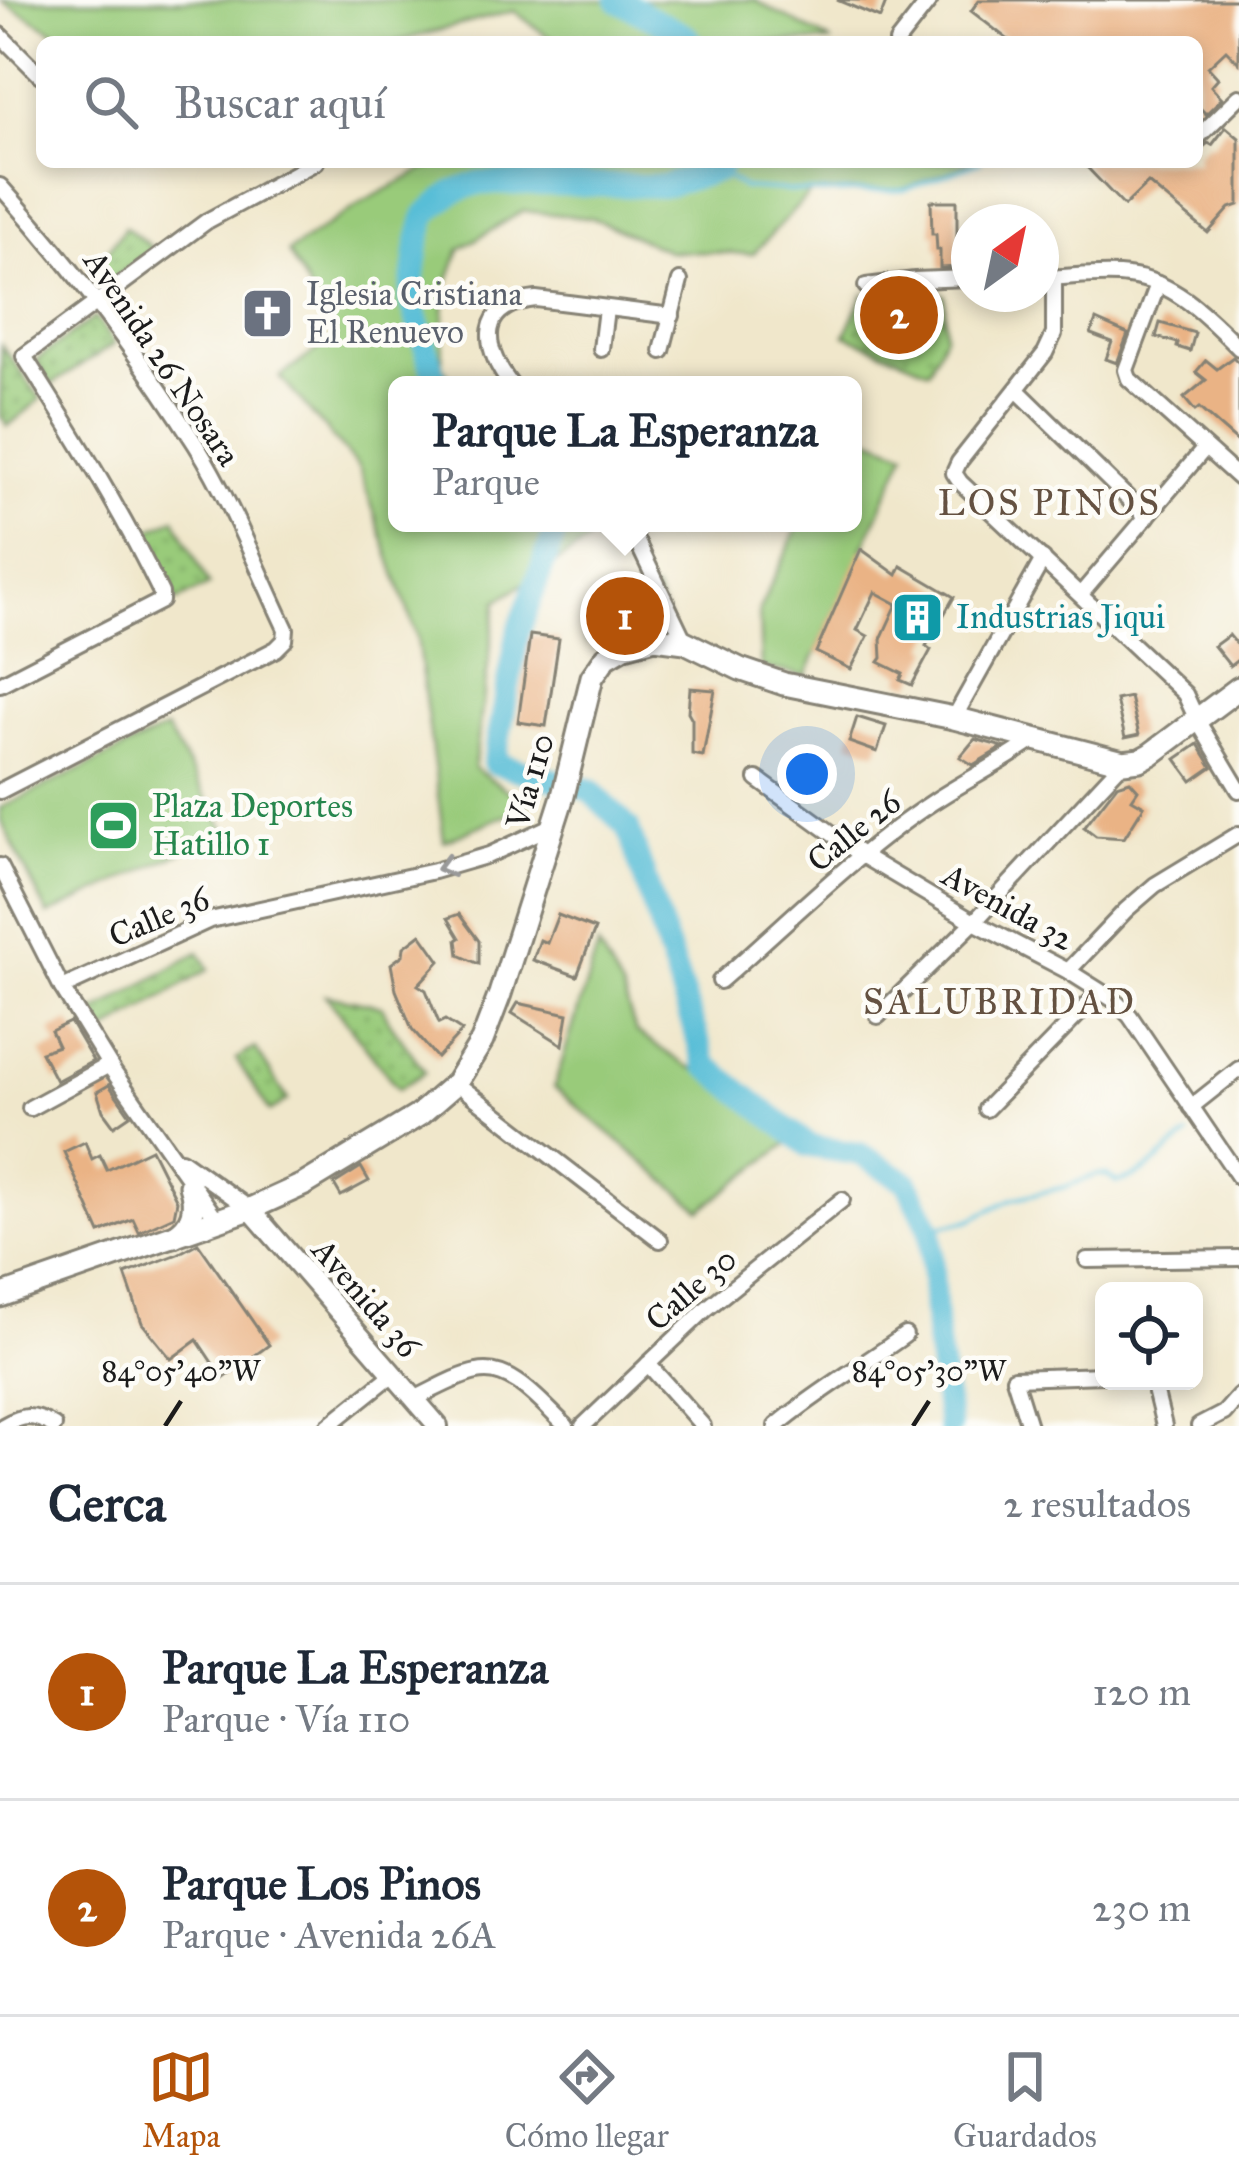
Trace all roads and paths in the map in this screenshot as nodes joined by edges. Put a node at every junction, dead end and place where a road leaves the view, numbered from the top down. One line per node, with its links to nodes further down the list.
1 (930, 0): 3 (street)
2 (0, 35): 4 (street)
3 (902, 36)
4 (36, 71)
5 (1239, 97): 6 (street)
6 (1203, 132)
7 (305, 168): 14 (street)
8 (0, 186): 14 (street, Avenida 26 Nosara)
9 (1059, 278): 12 (street)
10 (951, 279): 13 (street)
11 (680, 281): 17 (street)
12 (1158, 284): 18 (street); 23 (street)
13 (866, 286)
14 (97, 303): 30 (street); 37 (street, Avenida 26 Nosara)
15 (606, 310): 17 (street); 19 (street); 21 (street)
16 (1051, 312): 22 (street)
17 (672, 316): 20 (street)
18 (1239, 348)
19 (601, 349)
20 (662, 351)
21 (504, 376)
22 (1017, 390): 25 (street); 27 (street)
23 (1205, 448): 24 (street); 25 (street)
24 (1239, 478)
25 (1148, 517): 28 (street)
26 (632, 532): 29 (street)
27 (1043, 560): 28 (street); 32 (street)
28 (1081, 594): 33 (street)
29 (685, 642): 32 (main road, Vía 110); 39 (main road, Vía 110)
30 (0, 684)
31 (1239, 688): 33 (main road)
32 (954, 718): 34 (main road, Vía 110)
33 (1197, 720): 35 (main road); 38 (street)
34 (1035, 740): 35 (main road, Vía 110); 41 (street, Calle 26)
35 (1123, 762): 43 (street)
36 (757, 779): 41 (street, Avenida 32)
37 (0, 790)
38 (1239, 790)
39 (554, 824): 46 (street, Calle 36, one-way to 46); 51 (main road, Vía 110)
40 (1239, 834): 44 (street)
41 (863, 856): 43 (street, Avenida 32); 45 (street, Calle 26)
42 (0, 866): 46 (street)
43 (974, 922): 44 (street, Avenida 32); 48 (street)
44 (1068, 971): 47 (street, Avenida 32)
45 (720, 981)
46 (62, 988): 49 (street)
47 (1100, 992): 52 (street, Avenida 32); 54 (street)
48 (878, 1016)
49 (109, 1065): 53 (street); 55 (street)
50 (1239, 1069): 52 (street)
51 (456, 1083): 59 (main road, Vía 110); 62 (street)
52 (1191, 1107): 56 (street, Avenida 32)
53 (30, 1108)
54 (986, 1109)
55 (170, 1151): 57 (street); 59 (street)
56 (1239, 1177)
57 (190, 1185): 60 (street); 61 (main road)
58 (842, 1200): 67 (street, Calle 30)
59 (250, 1210): 60 (main road, Vía 110); 68 (street, Avenida 36)
60 (218, 1221): 61 (main road, Vía 110)
61 (171, 1238): 65 (main road, Vía 110)
62 (660, 1240)
63 (1239, 1258): 64 (street)
64 (1087, 1260)
65 (0, 1296)
66 (905, 1335): 80 (street)
67 (648, 1364): 78 (street, Calle 30); 79 (street)
68 (393, 1375): 72 (street, Avenida 36); 75 (street)
69 (1095, 1376): 81 (street)
70 (1155, 1390): 82 (street)
71 (1239, 1396): 83 (street)
72 (414, 1399): 76 (street, Avenida 36); 77 (street)
73 (4, 1426): 74 (street)
74 (54, 1426)
75 (328, 1426)
76 (438, 1426)
77 (566, 1426)
78 (583, 1426)
79 (704, 1426)
80 (776, 1426)
81 (1029, 1426)
82 (1164, 1426)
83 (1199, 1426)

